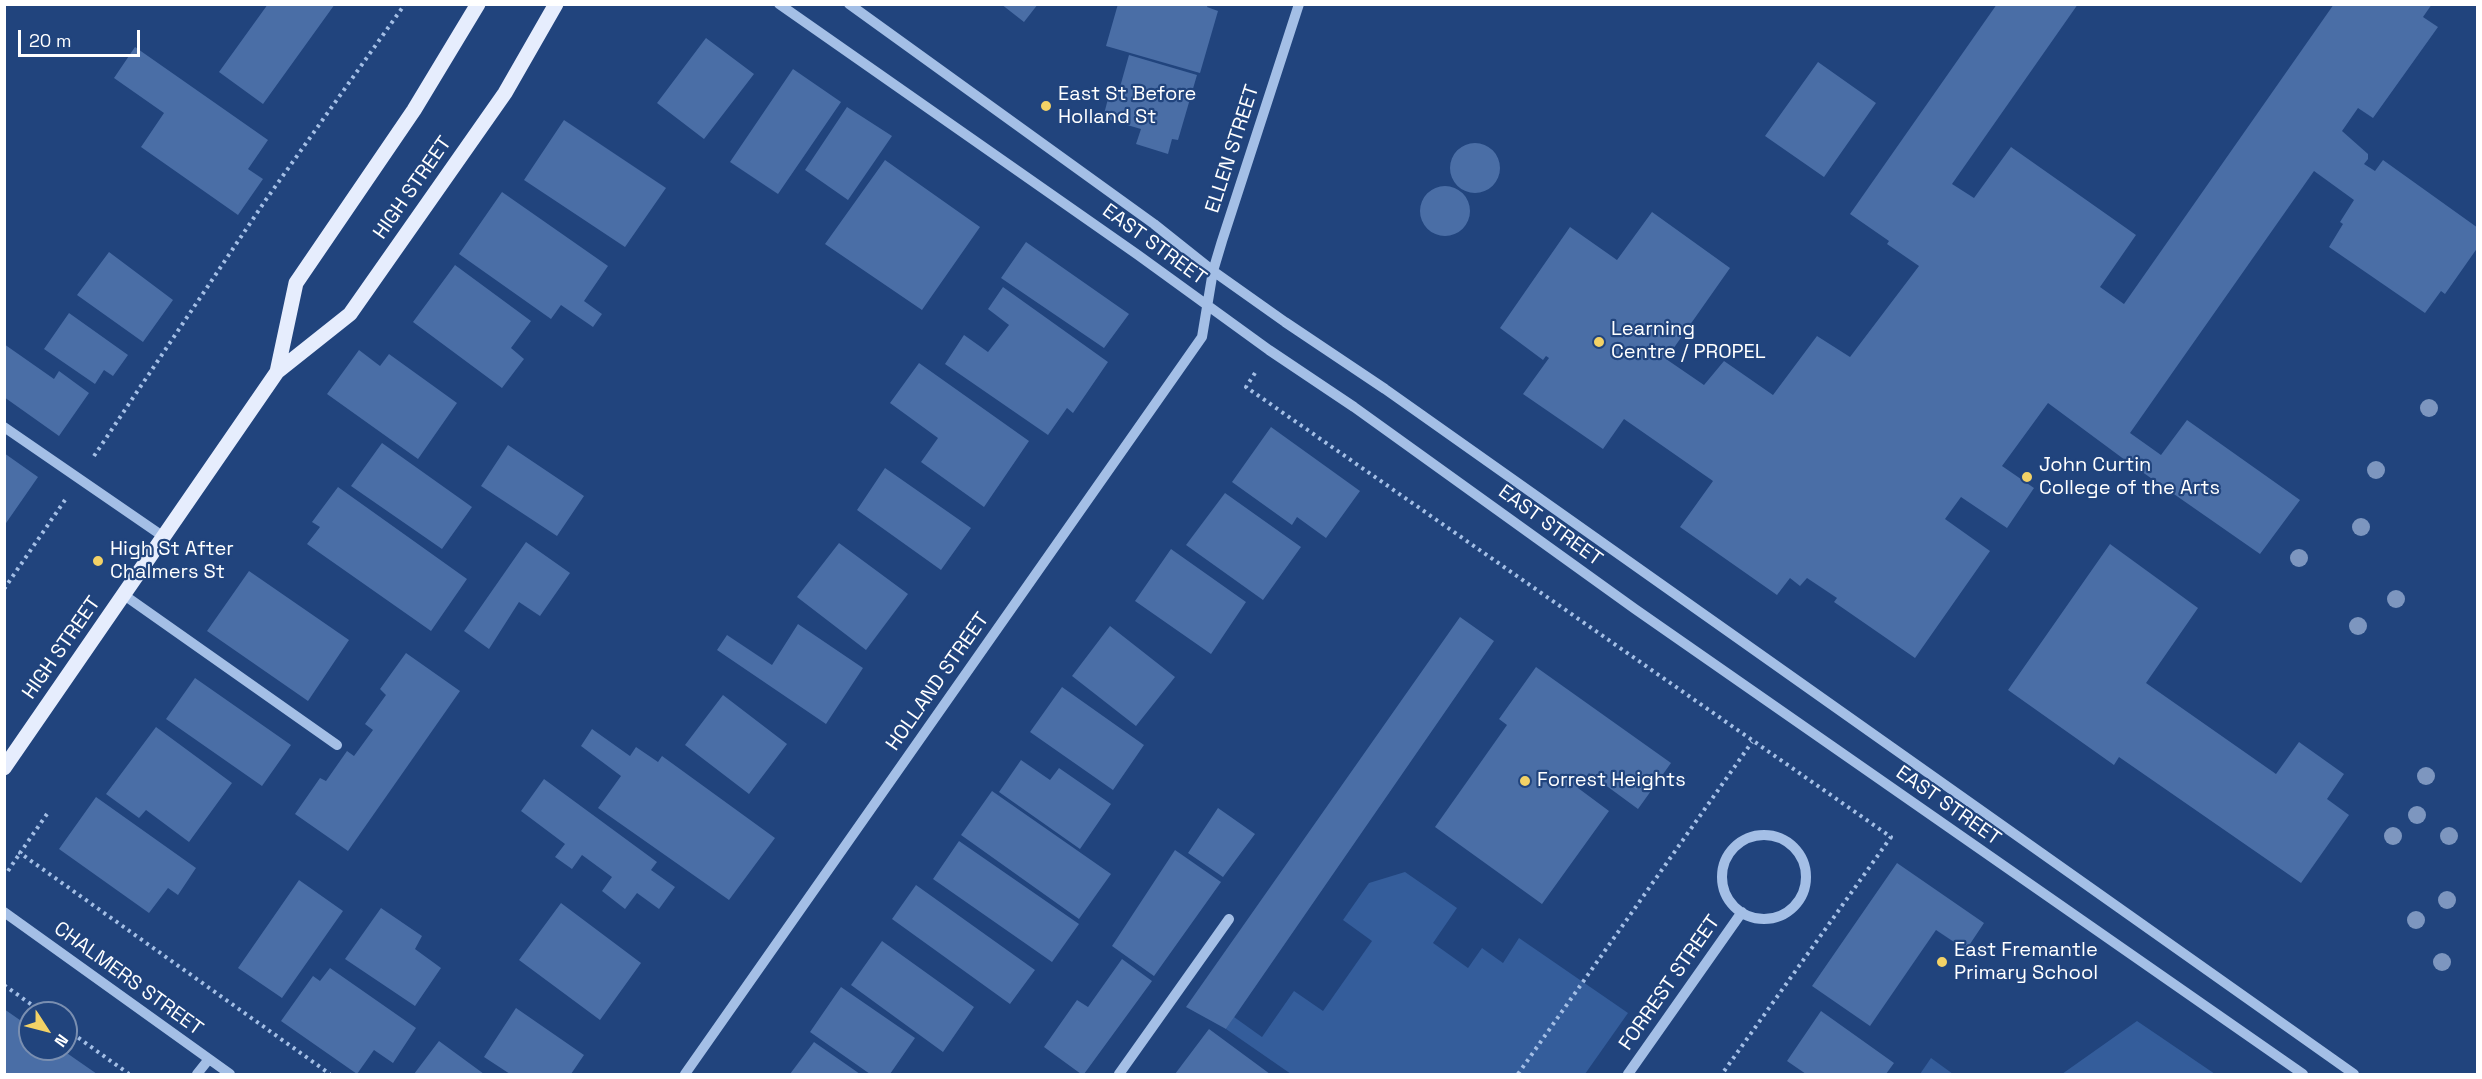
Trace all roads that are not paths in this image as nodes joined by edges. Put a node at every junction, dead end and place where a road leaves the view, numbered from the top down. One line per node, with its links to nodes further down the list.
1 (478, 4): 8 (main road, HIGH STREET)
2 (556, 4): 8 (main road, HIGH STREET)
3 (779, 4): 7 (street, EAST STREET)
4 (849, 4): 6 (street, EAST STREET)
5 (1299, 4): 6 (street, ELLEN STREET)
6 (1213, 271): 7 (street, ELLEN STREET); 24 (street, EAST STREET)
7 (1208, 306): 20 (street, HOLLAND STREET); 23 (street, EAST STREET)
8 (277, 372): 10 (main road, HIGH STREET)
9 (4, 427): 10 (street)
10 (164, 537): 11 (main road, HIGH STREET)
11 (124, 595): 12 (street); 13 (main road, HIGH STREET)
12 (337, 745)
13 (4, 768)
14 (4, 912): 17 (street, CHALMERS STREET)
15 (1742, 912): 15 (street, FORREST STREET); 22 (street, FORREST STREET)
16 (1229, 919): 21 (street)
17 (209, 1059): 18 (street); 19 (street, CHALMERS STREET)
18 (197, 1074)
19 (230, 1074)
20 (685, 1074)
21 (1119, 1074)
22 (1628, 1074)
23 (2303, 1074)
24 (2354, 1074)

